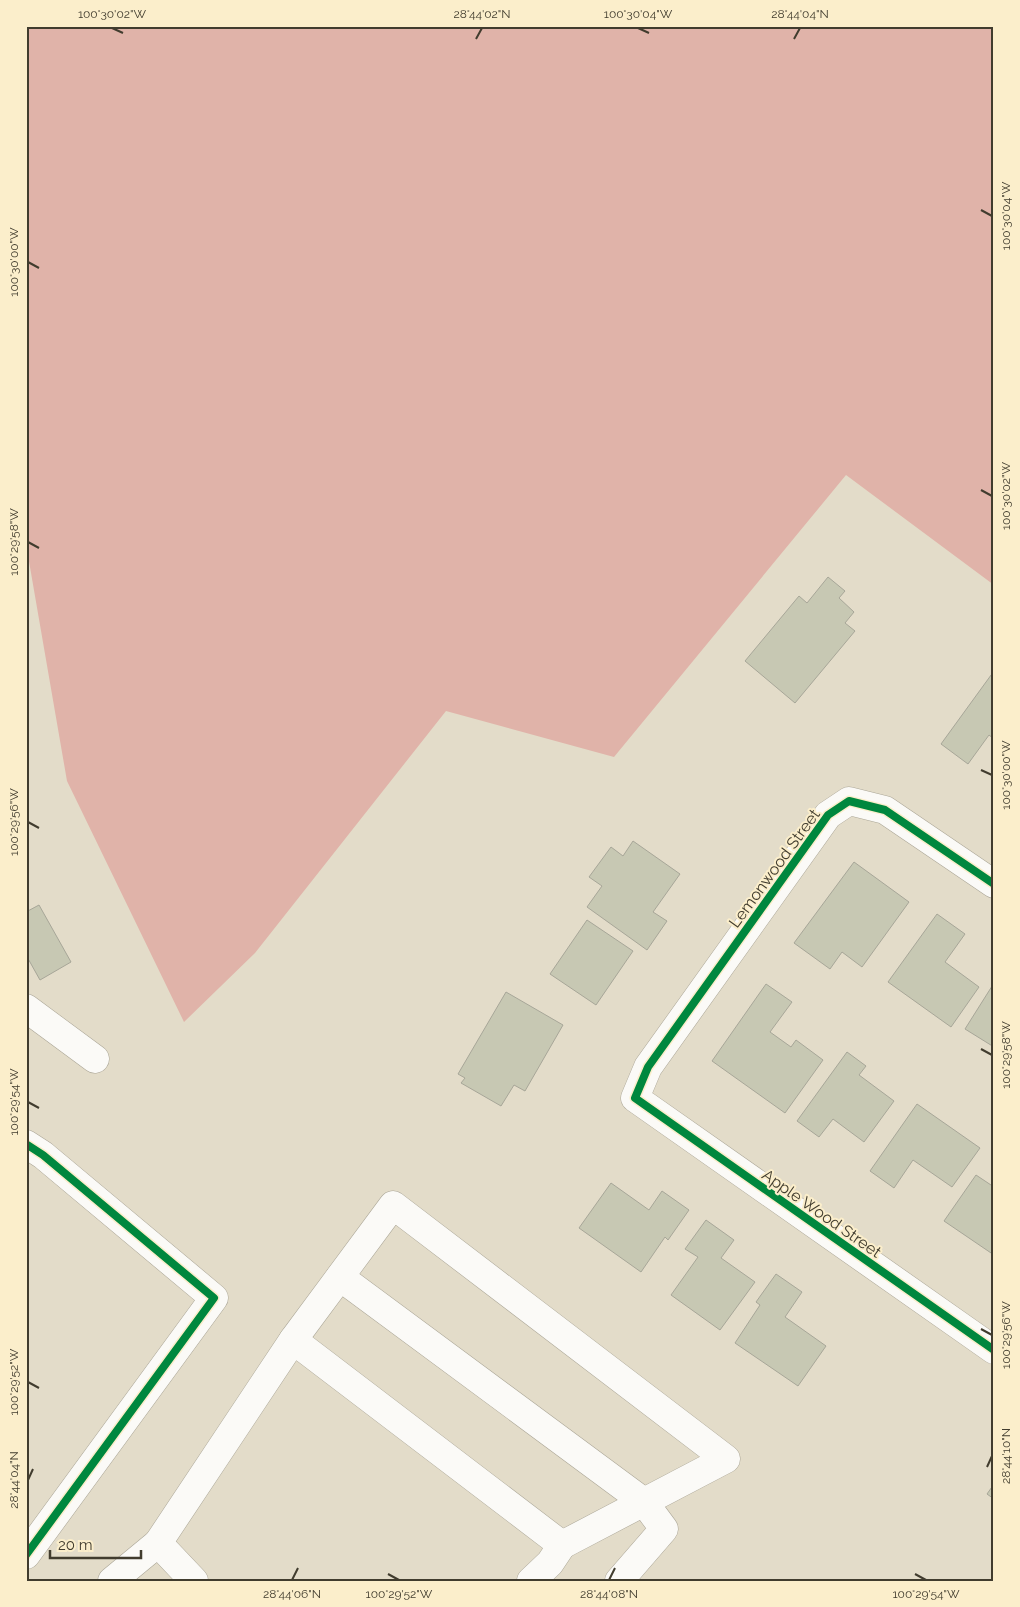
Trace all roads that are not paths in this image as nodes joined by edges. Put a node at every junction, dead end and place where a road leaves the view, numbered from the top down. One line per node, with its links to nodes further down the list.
1 (994, 884): 4 (street, Lemonwood Street)
2 (26, 1008): 3 (street)
3 (95, 1060)
4 (635, 1098): 8 (street, Apple Wood Street)
5 (26, 1144): 12 (street)
6 (340, 1277): 7 (street); 9 (street); 9 (street)
7 (294, 1340): 10 (street); 11 (street)
8 (994, 1350)
9 (644, 1502): 11 (street); 16 (street)
10 (158, 1543): 13 (street); 14 (street)
11 (562, 1545): 15 (street)
12 (26, 1556)
13 (112, 1581)
14 (194, 1581)
15 (531, 1581)
16 (619, 1581)

